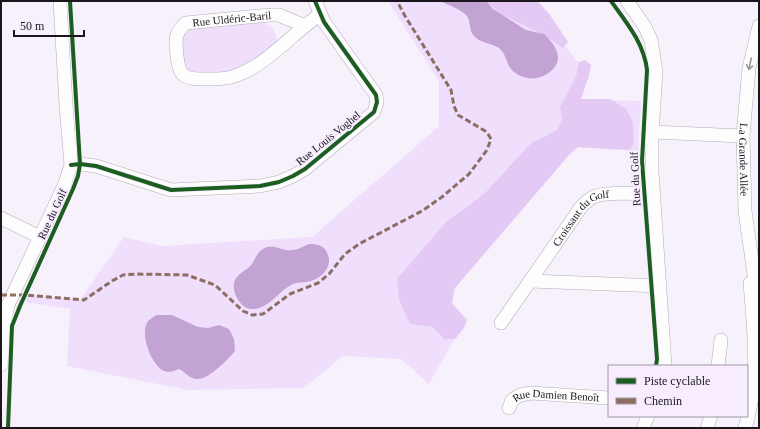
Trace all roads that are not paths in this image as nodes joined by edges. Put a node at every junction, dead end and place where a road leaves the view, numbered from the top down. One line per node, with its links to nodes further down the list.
1 (60, 1): 9 (street, Rue du Golf)
2 (315, 1): 4 (street, Rue Louis Voghel)
3 (627, 1): 7 (street, Rue du Golf)
4 (320, 14): 5 (street, Rue Uldéric-Baril); 9 (street, Rue Louis Voghel)
5 (305, 26): 5 (street, Rue Uldéric-Baril)
6 (759, 26): 8 (street, La Grande Allée, one-way to 8)
7 (652, 132): 8 (street); 10 (street, Rue du Golf)
8 (743, 136): 11 (street, La Grande Allée)
9 (71, 165): 13 (street, Rue du Golf)
10 (653, 194): 14 (street, Croissant du Golf); 15 (street, Rue du Golf)
11 (744, 211): 16 (street, La Grande Allée); 28 (street)
12 (1, 218): 13 (street)
13 (40, 237): 19 (street, Rue du Golf)
14 (530, 281): 15 (street); 17 (street, Croissant du Golf)
15 (660, 286): 20 (street, Rue du Golf)
16 (759, 294)
17 (501, 323)
18 (721, 340): 21 (street)
19 (1, 365)
20 (665, 365)
21 (718, 365)
22 (608, 398): 23 (street, Rue Damien Benoît)
23 (509, 408)
24 (648, 417): 26 (street)
25 (711, 417): 27 (street)
26 (643, 428)
27 (707, 428)
28 (745, 428)

